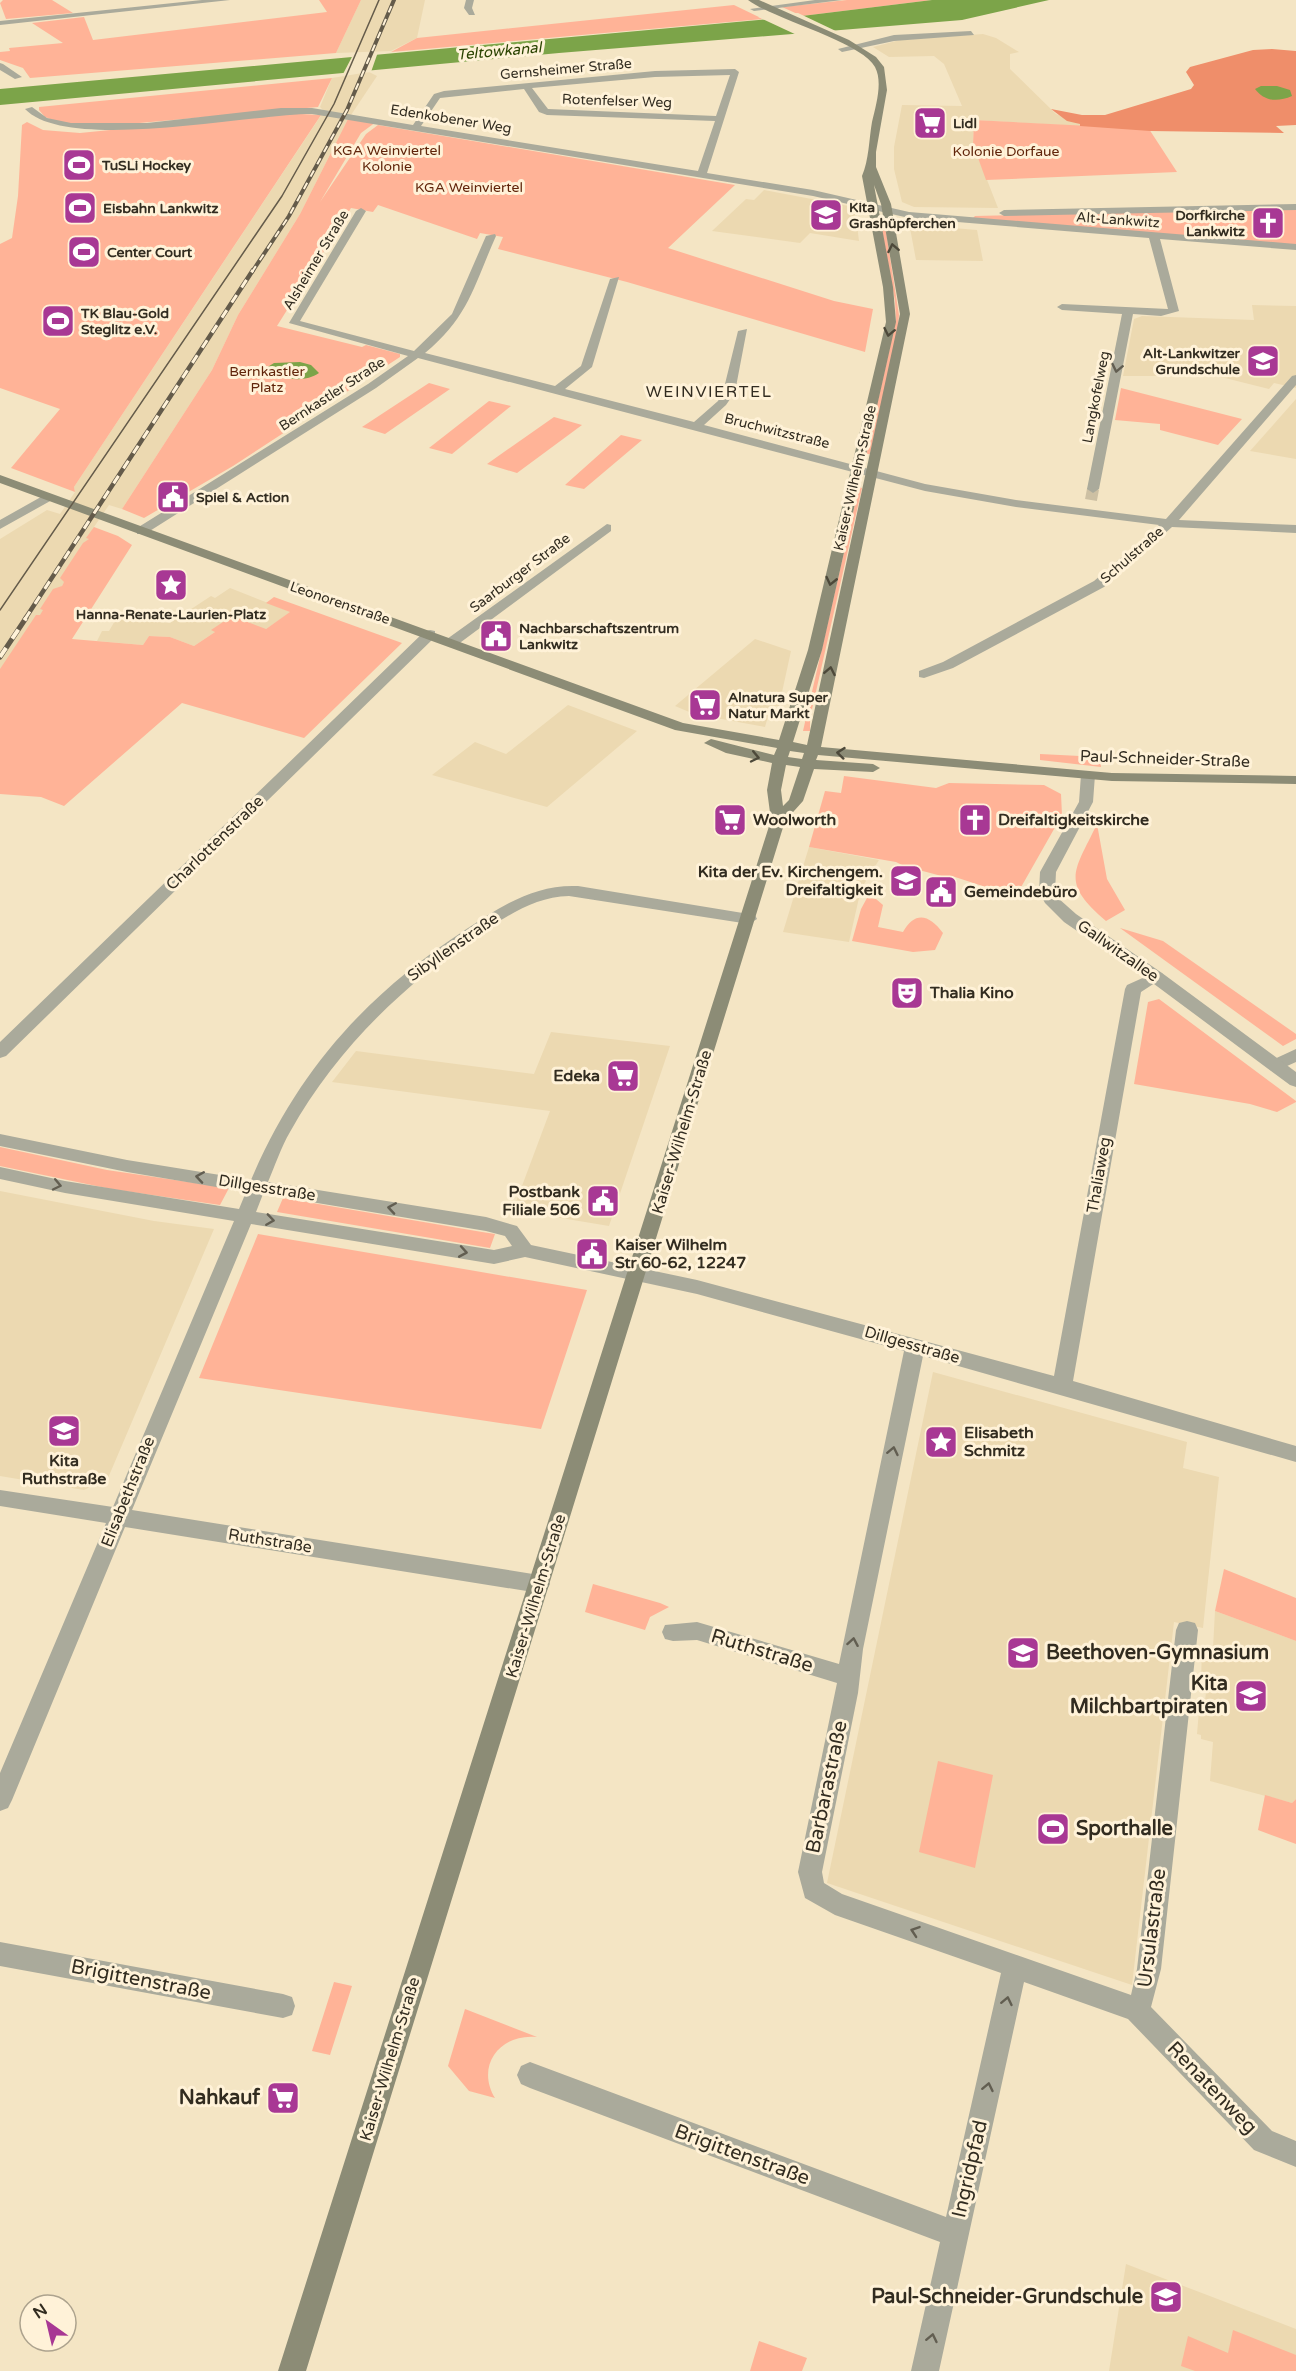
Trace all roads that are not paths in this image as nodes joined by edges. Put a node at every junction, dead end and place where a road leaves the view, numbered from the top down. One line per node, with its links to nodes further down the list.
1 (226, 0): 4 (street)
2 (470, 0): 8 (street)
3 (838, 0): 7 (street)
4 (214, 1): 9 (street)
5 (739, 1): 6 (main road)
6 (754, 6): 7 (street); 12 (main road)
7 (769, 8): 11 (main road)
8 (472, 13)
9 (0, 23)
10 (971, 33): 11 (street)
11 (853, 46): 12 (street); 15 (main road)
12 (842, 49): 15 (main road)
13 (0, 66): 14 (street)
14 (18, 77)
15 (882, 77): 20 (main road, Kaiser-Wilhelm-Straße)
16 (526, 86): 18 (street, Rotenfelser Weg); 18 (street, Gernsheimer Straße); 19 (street, Gernsheimer Straße)
17 (29, 109): 19 (street, Edenkobener Weg)
18 (720, 119): 21 (street)
19 (416, 126): 21 (street, Edenkobener Weg)
20 (871, 167): 22 (main road, Kaiser-Wilhelm-Straße); 25 (main road, Kaiser-Wilhelm-Straße)
21 (702, 175): 22 (street, Edenkobener Weg)
22 (871, 206): 25 (street); 39 (main road, Kaiser-Wilhelm-Straße, one-way to 39)
23 (1296, 207): 26 (street, Alt-Lankwitz)
24 (361, 211): 33 (street, Alsheimer Straße)
25 (888, 211): 26 (street, Alt-Lankwitz); 40 (main road, Kaiser-Wilhelm-Straße, one-way to 25)
26 (939, 218): 28 (street, Alt-Lankwitz)
27 (491, 236): 35 (street, Bernkastler Straße)
28 (1154, 236): 29 (street, Alt-Lankwitz); 32 (street)
29 (1296, 247)
30 (615, 279): 37 (street)
31 (1062, 308): 32 (street)
32 (1128, 311): 43 (street, Langkofelweg, one-way to 43)
33 (294, 323): 35 (street, Bruchwitzstraße)
34 (743, 331): 38 (street)
35 (415, 354): 37 (street, Bruchwitzstraße); 48 (street, Bernkastler Straße)
36 (1296, 378): 44 (street, Schulstraße)
37 (557, 390): 38 (street, Bruchwitzstraße)
38 (696, 426): 39 (street, Bruchwitzstraße)
39 (857, 469): 40 (street, Bruchwitzstraße); 53 (main road, Kaiser-Wilhelm-Straße, one-way to 53)
40 (872, 475): 43 (street, Bruchwitzstraße); 54 (main road, Kaiser-Wilhelm-Straße, one-way to 40)
41 (0, 479): 42 (main road, Leonorenstraße)
42 (48, 497): 45 (street); 48 (main road, Leonorenstraße)
43 (1088, 513): 44 (street, Bruchwitzstraße)
44 (1169, 523): 47 (street, Bruchwitzstraße); 51 (street, Schulstraße)
45 (0, 525)
46 (607, 528): 50 (street, Saarburger Straße)
47 (1296, 530)
48 (141, 531): 49 (main road, Leonorenstraße)
49 (430, 634): 50 (main road, Leonorenstraße); 61 (street, Charlottenstraße)
50 (452, 642): 52 (main road, Leonorenstraße)
51 (924, 674)
52 (680, 728): 53 (main road, Leonorenstraße); 55 (main road, Leonorenstraße, one-way to 55)
53 (786, 746): 54 (main road); 55 (main road, Kaiser-Wilhelm-Straße)
54 (810, 758): 55 (main road); 56 (main road, Paul-Schneider-Straße); 58 (main road, Kaiser-Wilhelm-Straße)
55 (780, 761): 58 (main road, Kaiser-Wilhelm-Straße)
56 (1088, 775): 57 (main road, Paul-Schneider-Straße); 60 (street, Gallwitzallee)
57 (1296, 780)
58 (778, 820): 59 (main road, Kaiser-Wilhelm-Straße)
59 (749, 919): 67 (street, Sibyllenstraße); 70 (main road, Kaiser-Wilhelm-Straße)
60 (1156, 977): 63 (street, Gallwitzallee); 72 (street, Thaliaweg)
61 (0, 1052)
62 (1296, 1055): 63 (street)
63 (1276, 1065): 64 (street, Gallwitzallee)
64 (1296, 1081)
65 (0, 1140): 67 (street, Dillgesstraße, one-way to 65)
66 (0, 1173): 68 (street, Dillgesstraße, one-way to 68)
67 (257, 1185): 68 (street, Elisabethstraße); 69 (street, Dillgesstraße, one-way to 67)
68 (243, 1216): 69 (street, Dillgesstraße, one-way to 69); 75 (street, Elisabethstraße)
69 (525, 1250): 70 (street, Dillgesstraße)
70 (636, 1275): 71 (street, Dillgesstraße); 76 (main road, Kaiser-Wilhelm-Straße)
71 (915, 1346): 72 (street, Dillgesstraße); 79 (street, Barbarastraße, one-way to 71)
72 (1062, 1386): 73 (street, Dillgesstraße)
73 (1296, 1454)
74 (0, 1498): 75 (street, Ruthstraße)
75 (118, 1517): 76 (street, Ruthstraße); 80 (street, Elisabethstraße)
76 (539, 1584): 88 (main road, Kaiser-Wilhelm-Straße)
77 (1187, 1630): 84 (street, Ursulastraße)
78 (673, 1632): 79 (street, Ruthstraße)
79 (849, 1677): 82 (street, Barbarastraße, one-way to 79)
80 (0, 1800)
81 (0, 1954): 83 (street, Brigittenstraße)
82 (1015, 1966): 84 (street, Barbarastraße); 87 (street, Ingridpfad, one-way to 82)
83 (283, 2006)
84 (1136, 2009): 86 (street, Renatenweg)
85 (530, 2075): 87 (street, Brigittenstraße)
86 (1296, 2154)
87 (955, 2234): 89 (street, Ingridpfad, one-way to 87)
88 (292, 2371)
89 (925, 2371)

